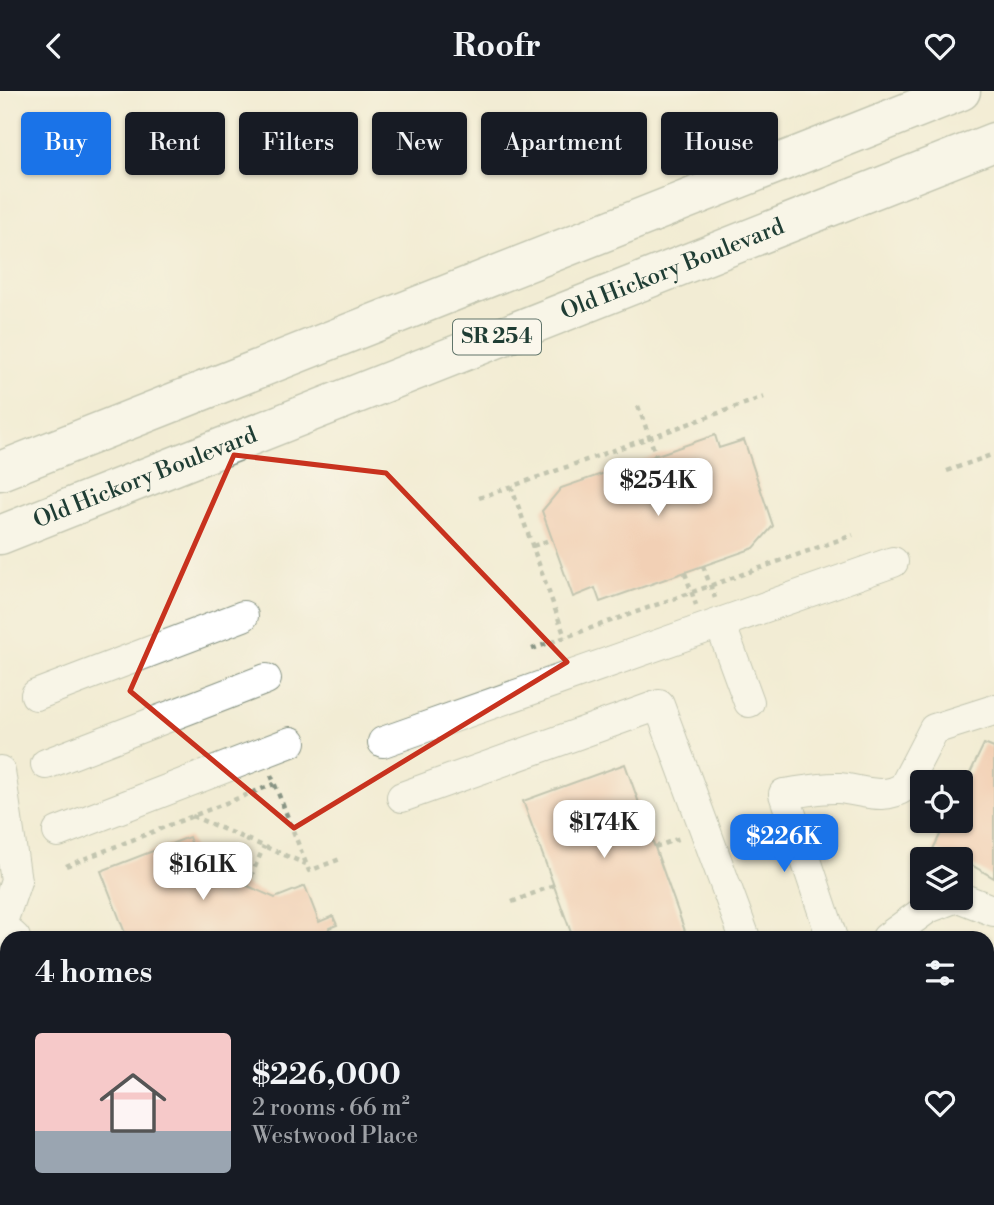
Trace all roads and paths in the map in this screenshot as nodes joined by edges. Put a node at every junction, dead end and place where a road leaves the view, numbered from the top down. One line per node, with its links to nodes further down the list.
1 (961, 91): 8 (main road, SR 254)
2 (994, 142): 12 (main road, Old Hickory Boulevard / SR 254)
3 (764, 397): 5 (path)
4 (638, 406): 5 (path)
5 (649, 437): 7 (path); 10 (path)
6 (994, 454): 9 (path)
7 (656, 455)
8 (0, 471)
9 (947, 471)
10 (511, 486): 11 (path); 15 (path)
11 (479, 498)
12 (4, 524)
13 (853, 535): 19 (path)
14 (552, 539): 15 (path)
15 (533, 546): 23 (path)
16 (893, 562): 22 (street)
17 (704, 566): 19 (path)
18 (685, 573): 20 (path)
19 (711, 586): 20 (path); 22 (path)
20 (692, 592): 22 (path); 23 (path)
21 (243, 616): 26 (street)
22 (716, 625): 27 (street); 30 (street)
23 (565, 637): 24 (path)
24 (532, 649)
25 (266, 679): 32 (street)
26 (36, 695)
27 (748, 702)
28 (994, 710): 52 (street)
29 (291, 742): 31 (street)
30 (383, 742)
31 (262, 753): 34 (path); 37 (street)
32 (46, 764)
33 (0, 771): 50 (street)
34 (274, 784): 36 (path); 41 (path)
35 (402, 797): 51 (street)
36 (192, 816): 38 (path); 42 (path)
37 (58, 832)
38 (248, 839): 39 (path); 43 (path)
39 (264, 846): 41 (path); 45 (path)
40 (340, 859): 41 (path)
41 (306, 864)
42 (66, 866)
43 (230, 879)
44 (554, 885): 46 (path)
45 (247, 886)
46 (512, 902)
47 (973, 903): 49 (street)
48 (925, 910): 53 (street)
49 (994, 911)
50 (0, 925)
51 (741, 931)
52 (830, 931)
53 (897, 931)

